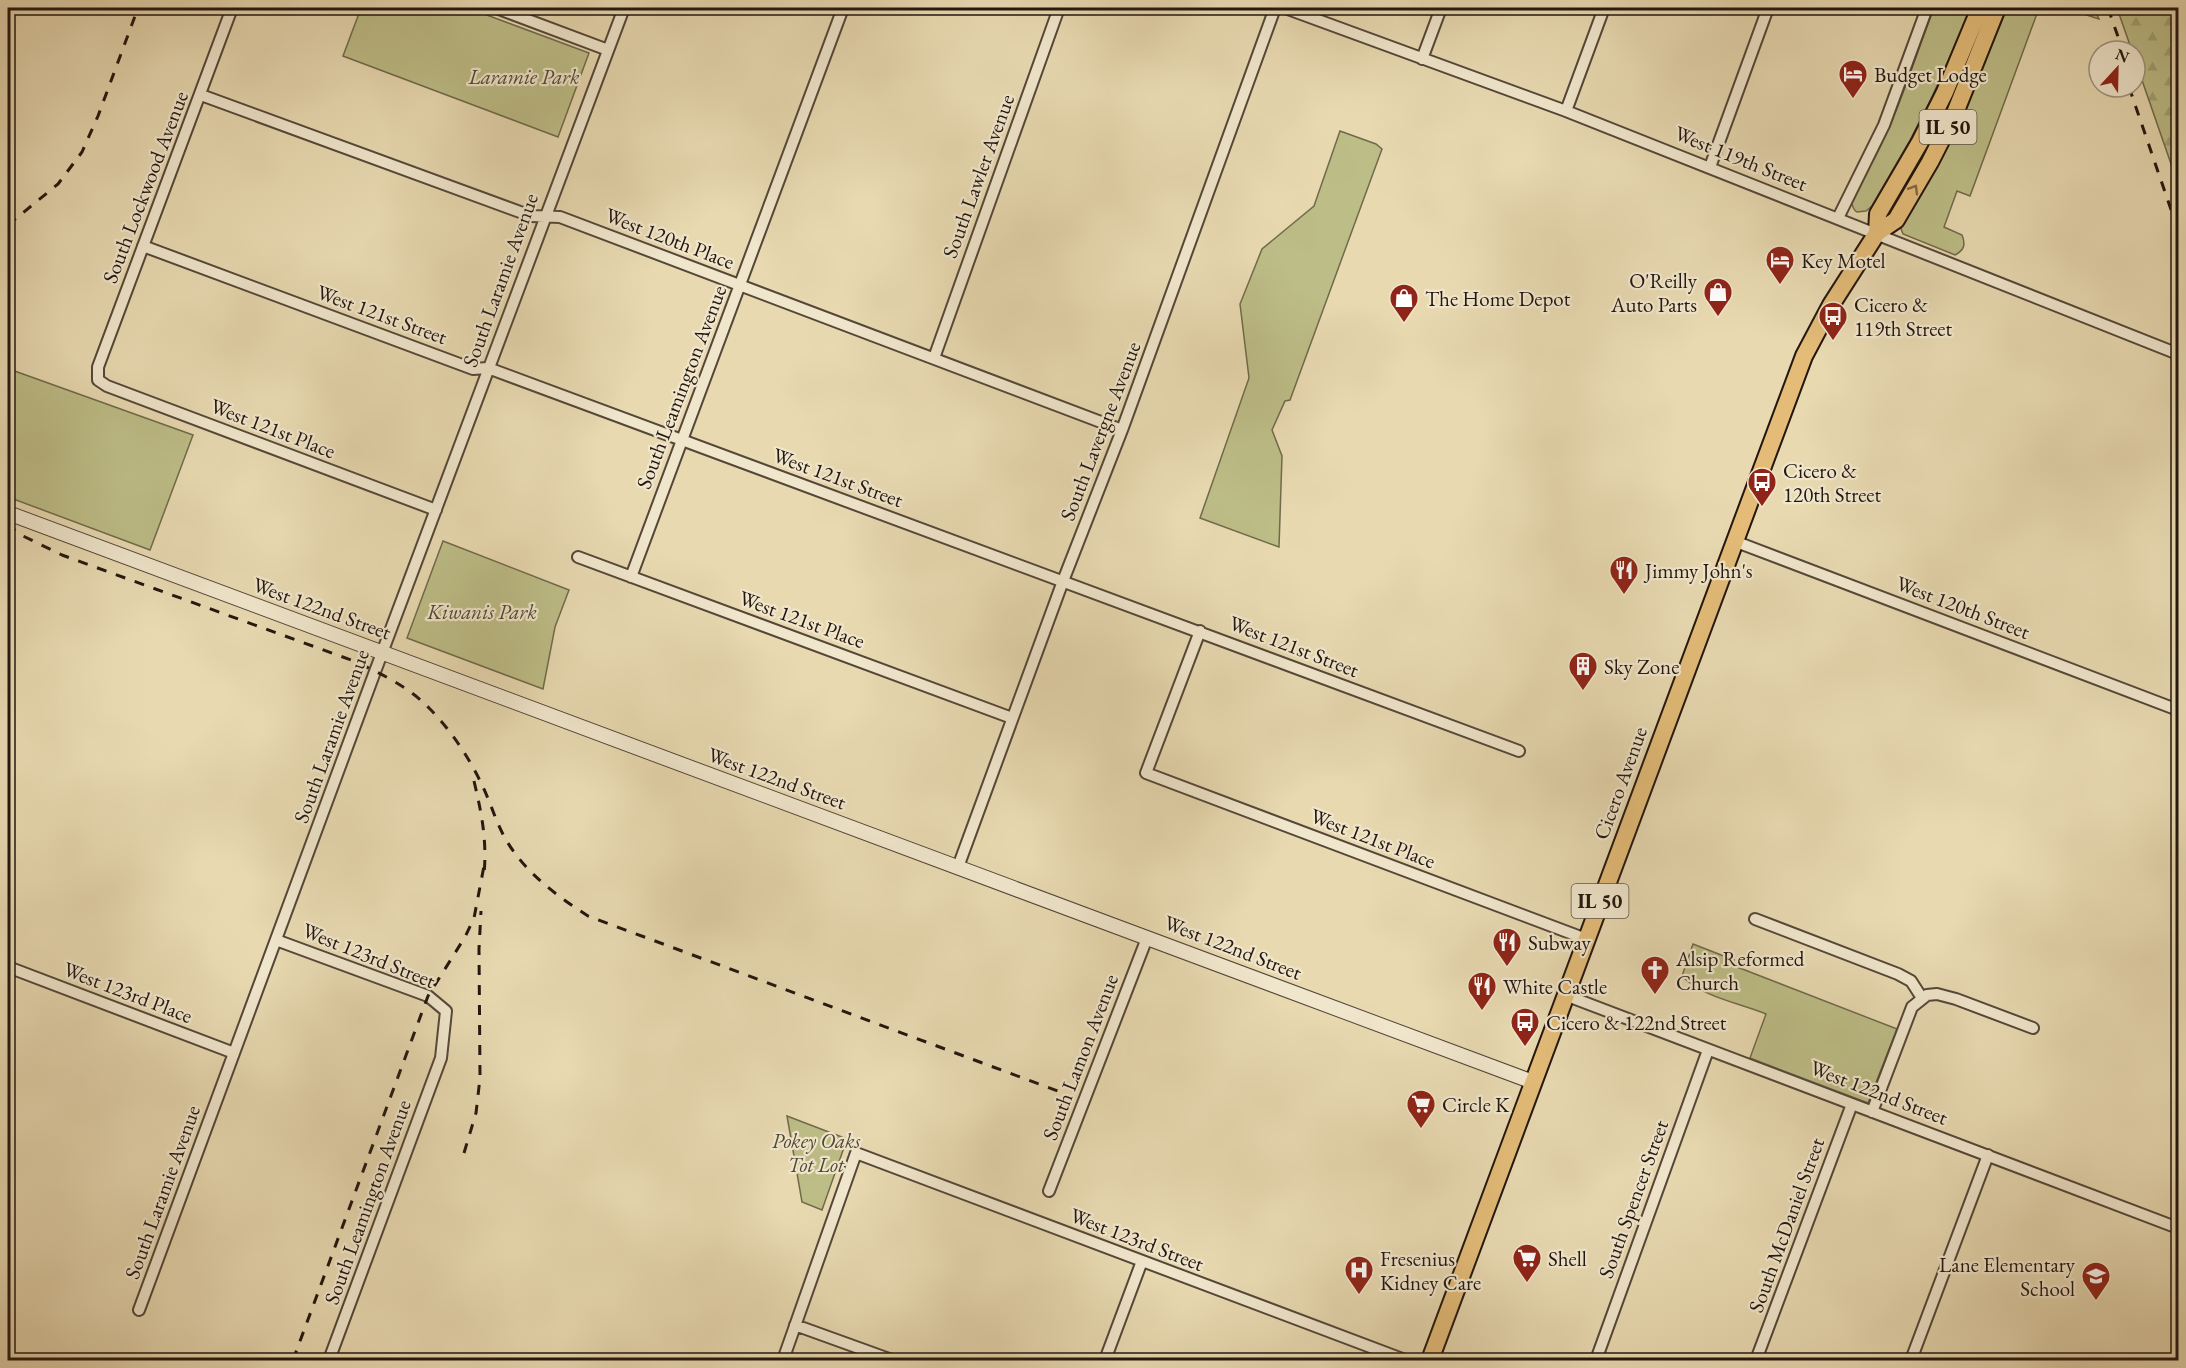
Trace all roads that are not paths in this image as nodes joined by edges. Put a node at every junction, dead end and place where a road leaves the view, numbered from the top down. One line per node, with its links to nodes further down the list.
1 (232, 8): 16 (street, South Lockwood Avenue)
2 (496, 8): 14 (street)
3 (624, 8): 14 (street, South Laramie Avenue)
4 (843, 8): 23 (street, South Leamington Avenue)
5 (1059, 8): 25 (street, South Lawler Avenue)
6 (1275, 8): 28 (street, South Lavergne Avenue)
7 (1285, 8): 15 (street, West 119th Street)
8 (1441, 8): 15 (street)
9 (1604, 8): 17 (street)
10 (1768, 8): 18 (street)
11 (1927, 8): 20 (street)
12 (1980, 8): 21 (main road, Cicero Avenue / IL 50)
13 (1998, 8): 21 (main road, Cicero Avenue / IL 50, one-way to 13)
14 (608, 50): 19 (street, South Laramie Avenue)
15 (1422, 59): 17 (street, West 119th Street)
16 (201, 95): 19 (street, West 120th Place); 22 (street, South Lockwood Avenue)
17 (1566, 111): 18 (street, West 119th Street)
18 (1710, 167): 20 (street, West 119th Street)
19 (545, 216): 23 (street, West 120th Place); 26 (street, South Laramie Avenue)
20 (1838, 218): 21 (street, West 119th Street)
21 (1878, 233): 24 (street, West 119th Street); 32 (main road, Cicero Avenue / IL 50)
22 (143, 246): 26 (street, West 121st Street); 27 (street, South Lockwood Avenue)
23 (740, 286): 25 (street, West 120th Place); 29 (street, South Leamington Avenue)
24 (2178, 354)
25 (934, 358): 28 (street, West 120th Place)
26 (488, 368): 29 (street, West 121st Street); 30 (street, South Laramie Avenue)
27 (98, 380): 30 (street, West 121st Place)
28 (1122, 430): 35 (street, South Lavergne Avenue)
29 (682, 439): 34 (street, South Leamington Avenue); 35 (street, West 121st Street)
30 (435, 510): 37 (street, South Laramie Avenue)
31 (8, 513): 37 (street, West 122nd Street)
32 (1734, 541): 38 (street, West 120th Street); 44 (main road, Cicero Avenue / IL 50)
33 (578, 557): 34 (street, West 121st Place)
34 (631, 577): 39 (street, West 121st Place)
35 (1063, 581): 36 (street, West 121st Street); 39 (street, South Lavergne Avenue)
36 (1200, 631): 40 (street, West 121st Street); 44 (street, West 121st Place)
37 (382, 653): 41 (street, West 122nd Street); 45 (street, South Laramie Avenue)
38 (2178, 710)
39 (1012, 718): 41 (street, South Lavergne Avenue)
40 (1519, 751)
41 (958, 867): 43 (street, West 122nd Street)
42 (1755, 919): 48 (street)
43 (1147, 938): 53 (street, West 122nd Street); 57 (street, South Lamon Avenue)
44 (1586, 939): 47 (main road, Cicero Avenue / IL 50)
45 (276, 940): 49 (street, West 123rd Street); 52 (street, South Laramie Avenue)
46 (8, 967): 52 (street, West 123rd Place)
47 (1565, 995): 51 (street, West 122nd Street); 53 (main road, Cicero Avenue / IL 50)
48 (1922, 998): 50 (street); 55 (street)
49 (446, 1011): 62 (street, South Leamington Avenue)
50 (2033, 1028)
51 (1708, 1050): 54 (street, West 122nd Street); 68 (street, South Spencer Street)
52 (234, 1053): 60 (street, South Laramie Avenue)
53 (1533, 1082): 67 (main road, Cicero Avenue / IL 50)
54 (1852, 1104): 55 (street, West 122nd Street); 69 (street, South McDaniel Street)
55 (1872, 1112): 56 (street, West 122nd Street)
56 (1988, 1155): 58 (street, West 122nd Street); 70 (street)
57 (1049, 1191)
58 (2178, 1228)
59 (1142, 1261): 61 (street, West 123rd Street); 65 (street); 66 (street, West 123rd Street)
60 (139, 1310)
61 (795, 1325): 63 (street); 64 (street)
62 (329, 1360)
63 (783, 1360)
64 (892, 1360)
65 (1105, 1360)
66 (1405, 1360)
67 (1430, 1360)
68 (1596, 1360)
69 (1756, 1360)
70 (1911, 1360)

